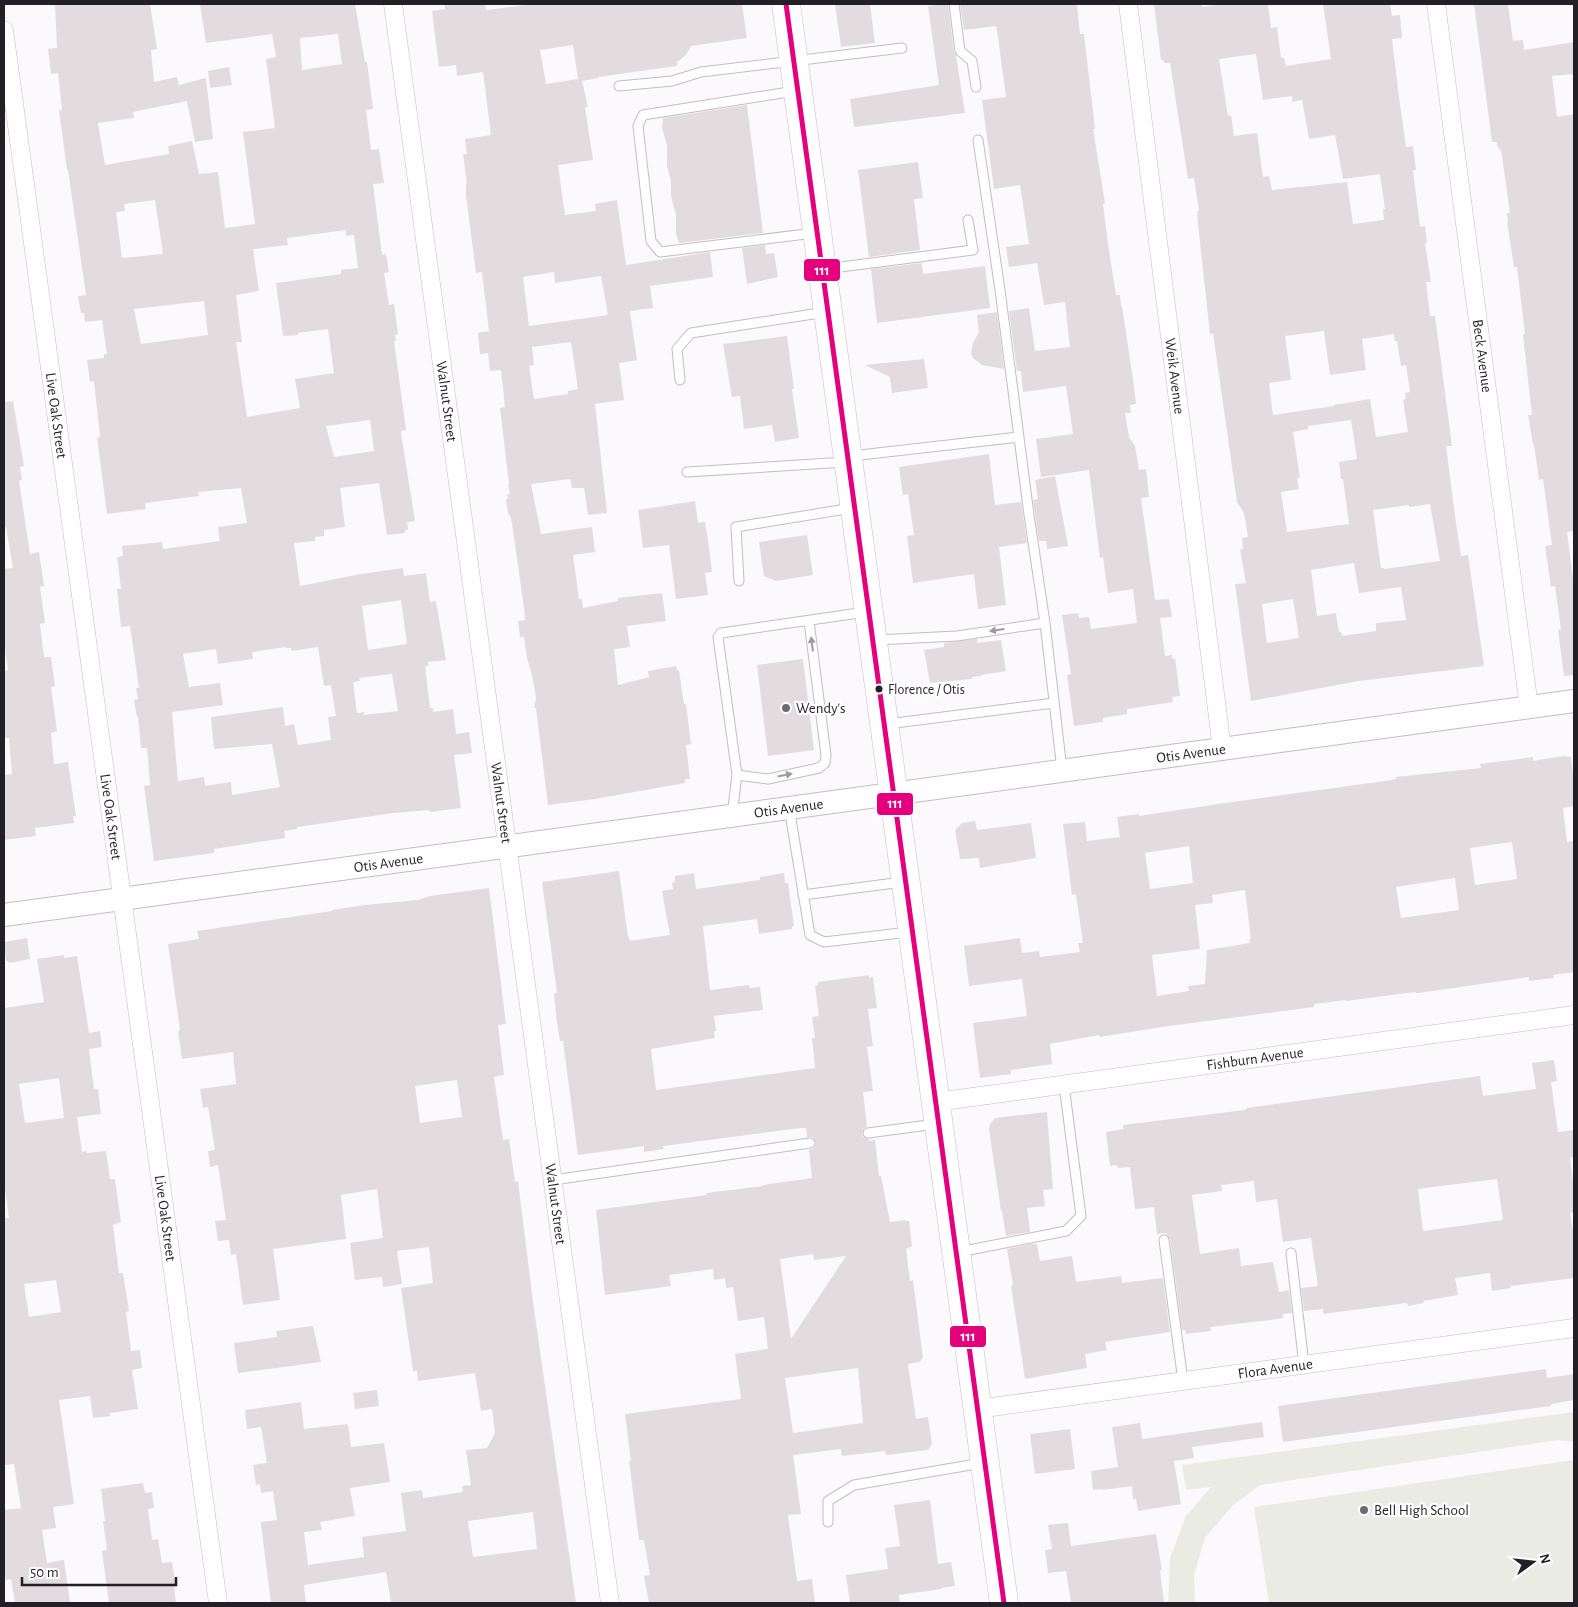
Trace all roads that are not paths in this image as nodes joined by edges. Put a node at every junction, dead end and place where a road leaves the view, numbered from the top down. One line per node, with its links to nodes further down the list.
1 (393, 4): 37 (street, Walnut Street)
2 (786, 4): 8 (main road)
3 (954, 4): 10 (lane)
4 (1128, 4): 31 (street, Weik Avenue)
5 (1436, 4): 29 (street, Beck Avenue)
6 (4, 30): 40 (street, Live Oak Street)
7 (902, 48): 8 (lane)
8 (794, 61): 9 (lane); 11 (main road)
9 (619, 86)
10 (976, 87)
11 (798, 91): 14 (main road); 14 (lane)
12 (978, 140): 18 (lane)
13 (968, 220): 15 (lane)
14 (817, 233): 15 (main road)
15 (823, 269): 16 (main road)
16 (828, 312): 17 (lane); 19 (main road)
17 (680, 380)
18 (1019, 437): 19 (lane); 25 (lane)
19 (848, 459): 20 (lane); 21 (main road)
20 (687, 472)
21 (855, 508): 22 (lane); 23 (main road)
22 (739, 581)
23 (869, 612): 24 (lane); 26 (main road)
24 (809, 621): 33 (lane); 33 (lane, one-way to 24)
25 (1045, 623): 26 (lane, one-way to 26); 28 (lane)
26 (873, 640): 30 (main road)
27 (1574, 701): 29 (street, Otis Avenue)
28 (1054, 703): 30 (lane); 32 (lane)
29 (1529, 707): 31 (street, Otis Avenue)
30 (884, 724): 34 (main road)
31 (1222, 749): 32 (street, Otis Avenue)
32 (1062, 770): 34 (street, Otis Avenue)
33 (737, 774): 36 (lane)
34 (894, 793): 35 (street, Otis Avenue); 38 (main road)
35 (789, 807): 36 (street, Otis Avenue); 39 (lane)
36 (732, 815): 37 (street, Otis Avenue)
37 (507, 846): 40 (street, Otis Avenue); 48 (street, Walnut Street)
38 (906, 881): 39 (lane); 42 (main road)
39 (803, 895): 42 (lane)
40 (122, 899): 41 (street, Otis Avenue); 58 (street, Live Oak Street)
41 (4, 915)
42 (912, 931): 45 (main road)
43 (1574, 1015): 44 (street, Fishburn Avenue)
44 (1064, 1085): 45 (street, Fishburn Avenue); 50 (lane)
45 (937, 1113): 46 (lane); 50 (main road)
46 (868, 1133)
47 (810, 1143): 48 (lane)
48 (552, 1180): 59 (street, Walnut Street)
49 (1164, 1240): 54 (lane)
50 (956, 1252): 55 (main road)
51 (1290, 1253): 53 (lane)
52 (1574, 1328): 53 (street, Flora Avenue)
53 (1304, 1365): 54 (street, Flora Avenue)
54 (1183, 1381): 55 (street, Flora Avenue)
55 (977, 1409): 56 (main road)
56 (984, 1462): 57 (lane); 60 (main road)
57 (828, 1522)
58 (218, 1603)
59 (610, 1603)
60 (1004, 1603)

